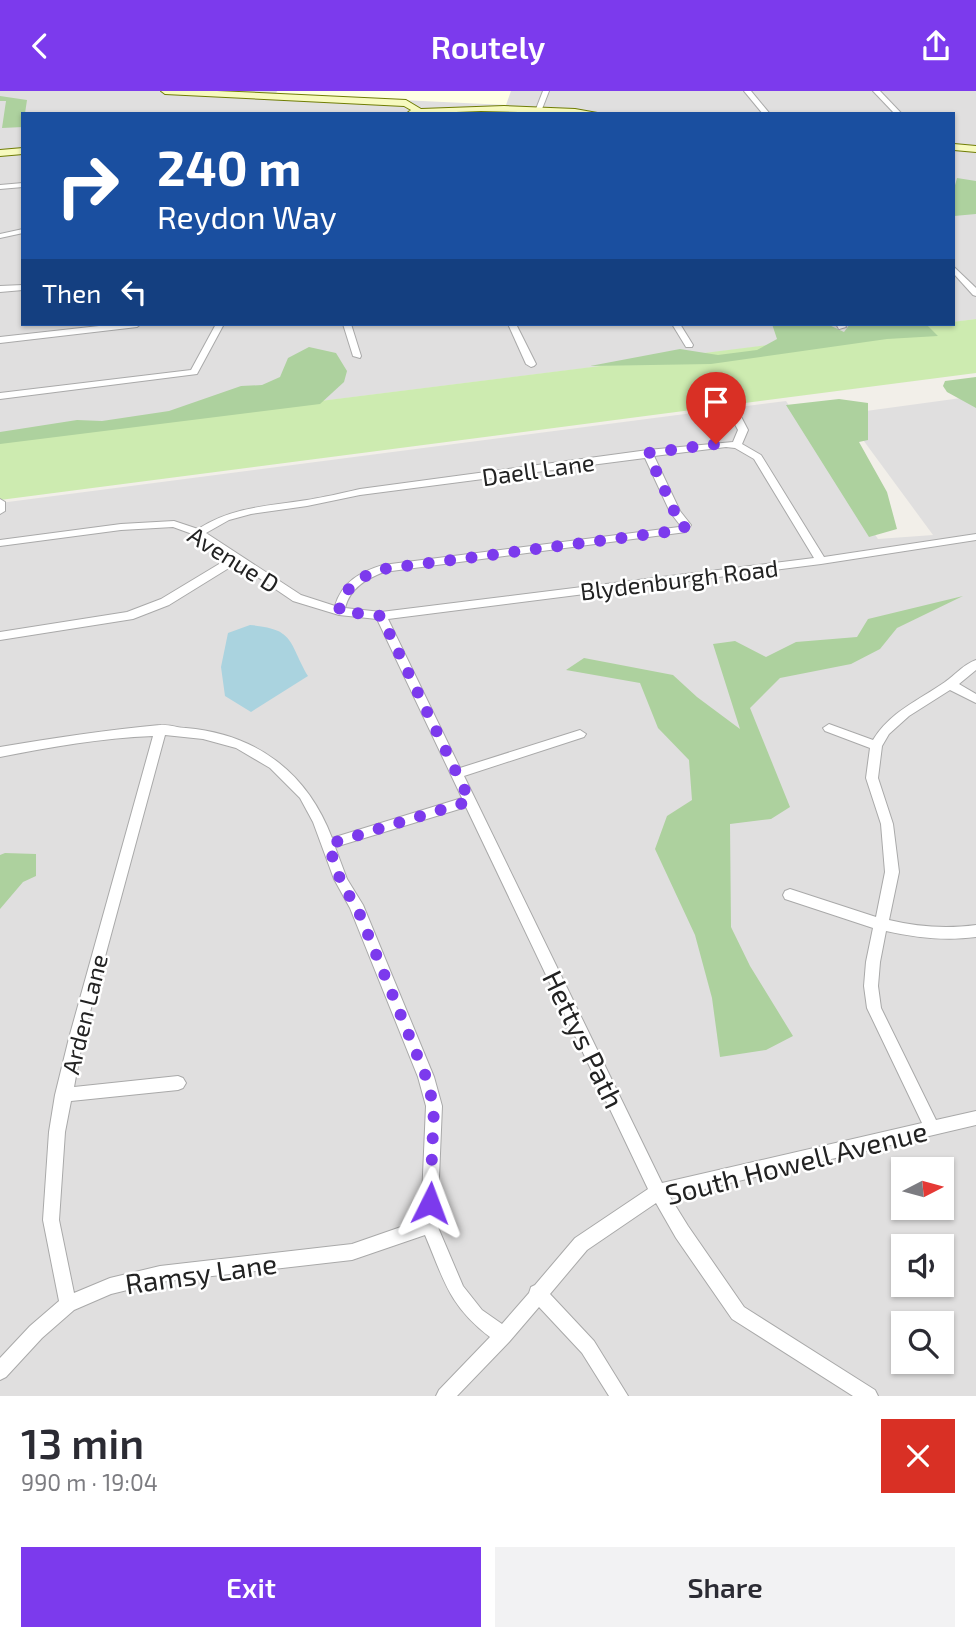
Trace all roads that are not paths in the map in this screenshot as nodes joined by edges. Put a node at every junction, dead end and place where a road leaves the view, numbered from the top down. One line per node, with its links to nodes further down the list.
1 (165, 91): 5 (street)
2 (546, 91): 6 (street)
3 (747, 91): 10 (street)
4 (876, 91): 11 (street)
5 (217, 92): 7 (street)
6 (543, 111): 8 (street); 9 (street)
7 (418, 112)
8 (427, 112)
9 (562, 112)
10 (766, 112)
11 (897, 112)
12 (955, 147): 13 (street)
13 (976, 149)
14 (21, 151): 15 (street)
15 (0, 153)
16 (21, 185): 17 (street)
17 (0, 187)
18 (21, 231): 19 (street)
19 (0, 236)
20 (955, 270): 23 (street)
21 (21, 287): 22 (street)
22 (0, 289)
23 (976, 293)
24 (120, 326): 29 (street)
25 (219, 326): 33 (street)
26 (348, 326): 31 (street)
27 (513, 326): 32 (street)
28 (677, 326): 30 (street)
29 (0, 340)
30 (690, 345)
31 (357, 356)
32 (531, 364)
33 (194, 372): 34 (street)
34 (0, 396)
35 (731, 407): 36 (street)
36 (737, 445): 37 (street, Daell Lane); 44 (street)
37 (648, 453): 40 (street, Daell Lane); 45 (street)
38 (0, 502): 39 (street)
39 (0, 510)
40 (199, 533): 42 (street, Avenue D); 43 (street, Avenue D)
41 (976, 537): 44 (street, Blydenburgh Road)
42 (0, 543)
43 (235, 559): 45 (street, Avenue D); 47 (street)
44 (821, 561): 46 (street, Blydenburgh Road)
45 (339, 611): 46 (street, Avenue D)
46 (381, 616): 56 (street, Hettys Path)
47 (0, 636)
48 (976, 664): 49 (street)
49 (950, 684): 50 (street); 54 (street)
50 (976, 699)
51 (829, 728): 54 (street)
52 (161, 729): 55 (street); 58 (street); 63 (street, Arden Lane)
53 (580, 734): 56 (street)
54 (877, 746): 60 (street)
55 (0, 752)
56 (457, 774): 57 (street, Hettys Path)
57 (470, 801): 58 (street); 66 (street, Hettys Path)
58 (329, 844): 67 (street)
59 (790, 895): 60 (street)
60 (883, 923): 61 (street); 65 (street)
61 (976, 931)
62 (178, 1083): 63 (street)
63 (64, 1095): 69 (street, Arden Lane)
64 (976, 1118): 65 (street, South Howell Avenue)
65 (932, 1128): 66 (street, South Howell Avenue)
66 (658, 1192): 68 (street, South Howell Avenue); 74 (street, Hettys Path)
67 (429, 1226): 69 (street, Ramsy Lane); 70 (street)
68 (537, 1293): 70 (street, South Howell Avenue); 73 (street)
69 (68, 1304): 71 (street, Ramsy Lane)
70 (503, 1336): 72 (street, South Howell Avenue)
71 (0, 1371)
72 (445, 1396)
73 (619, 1396)
74 (869, 1396)

